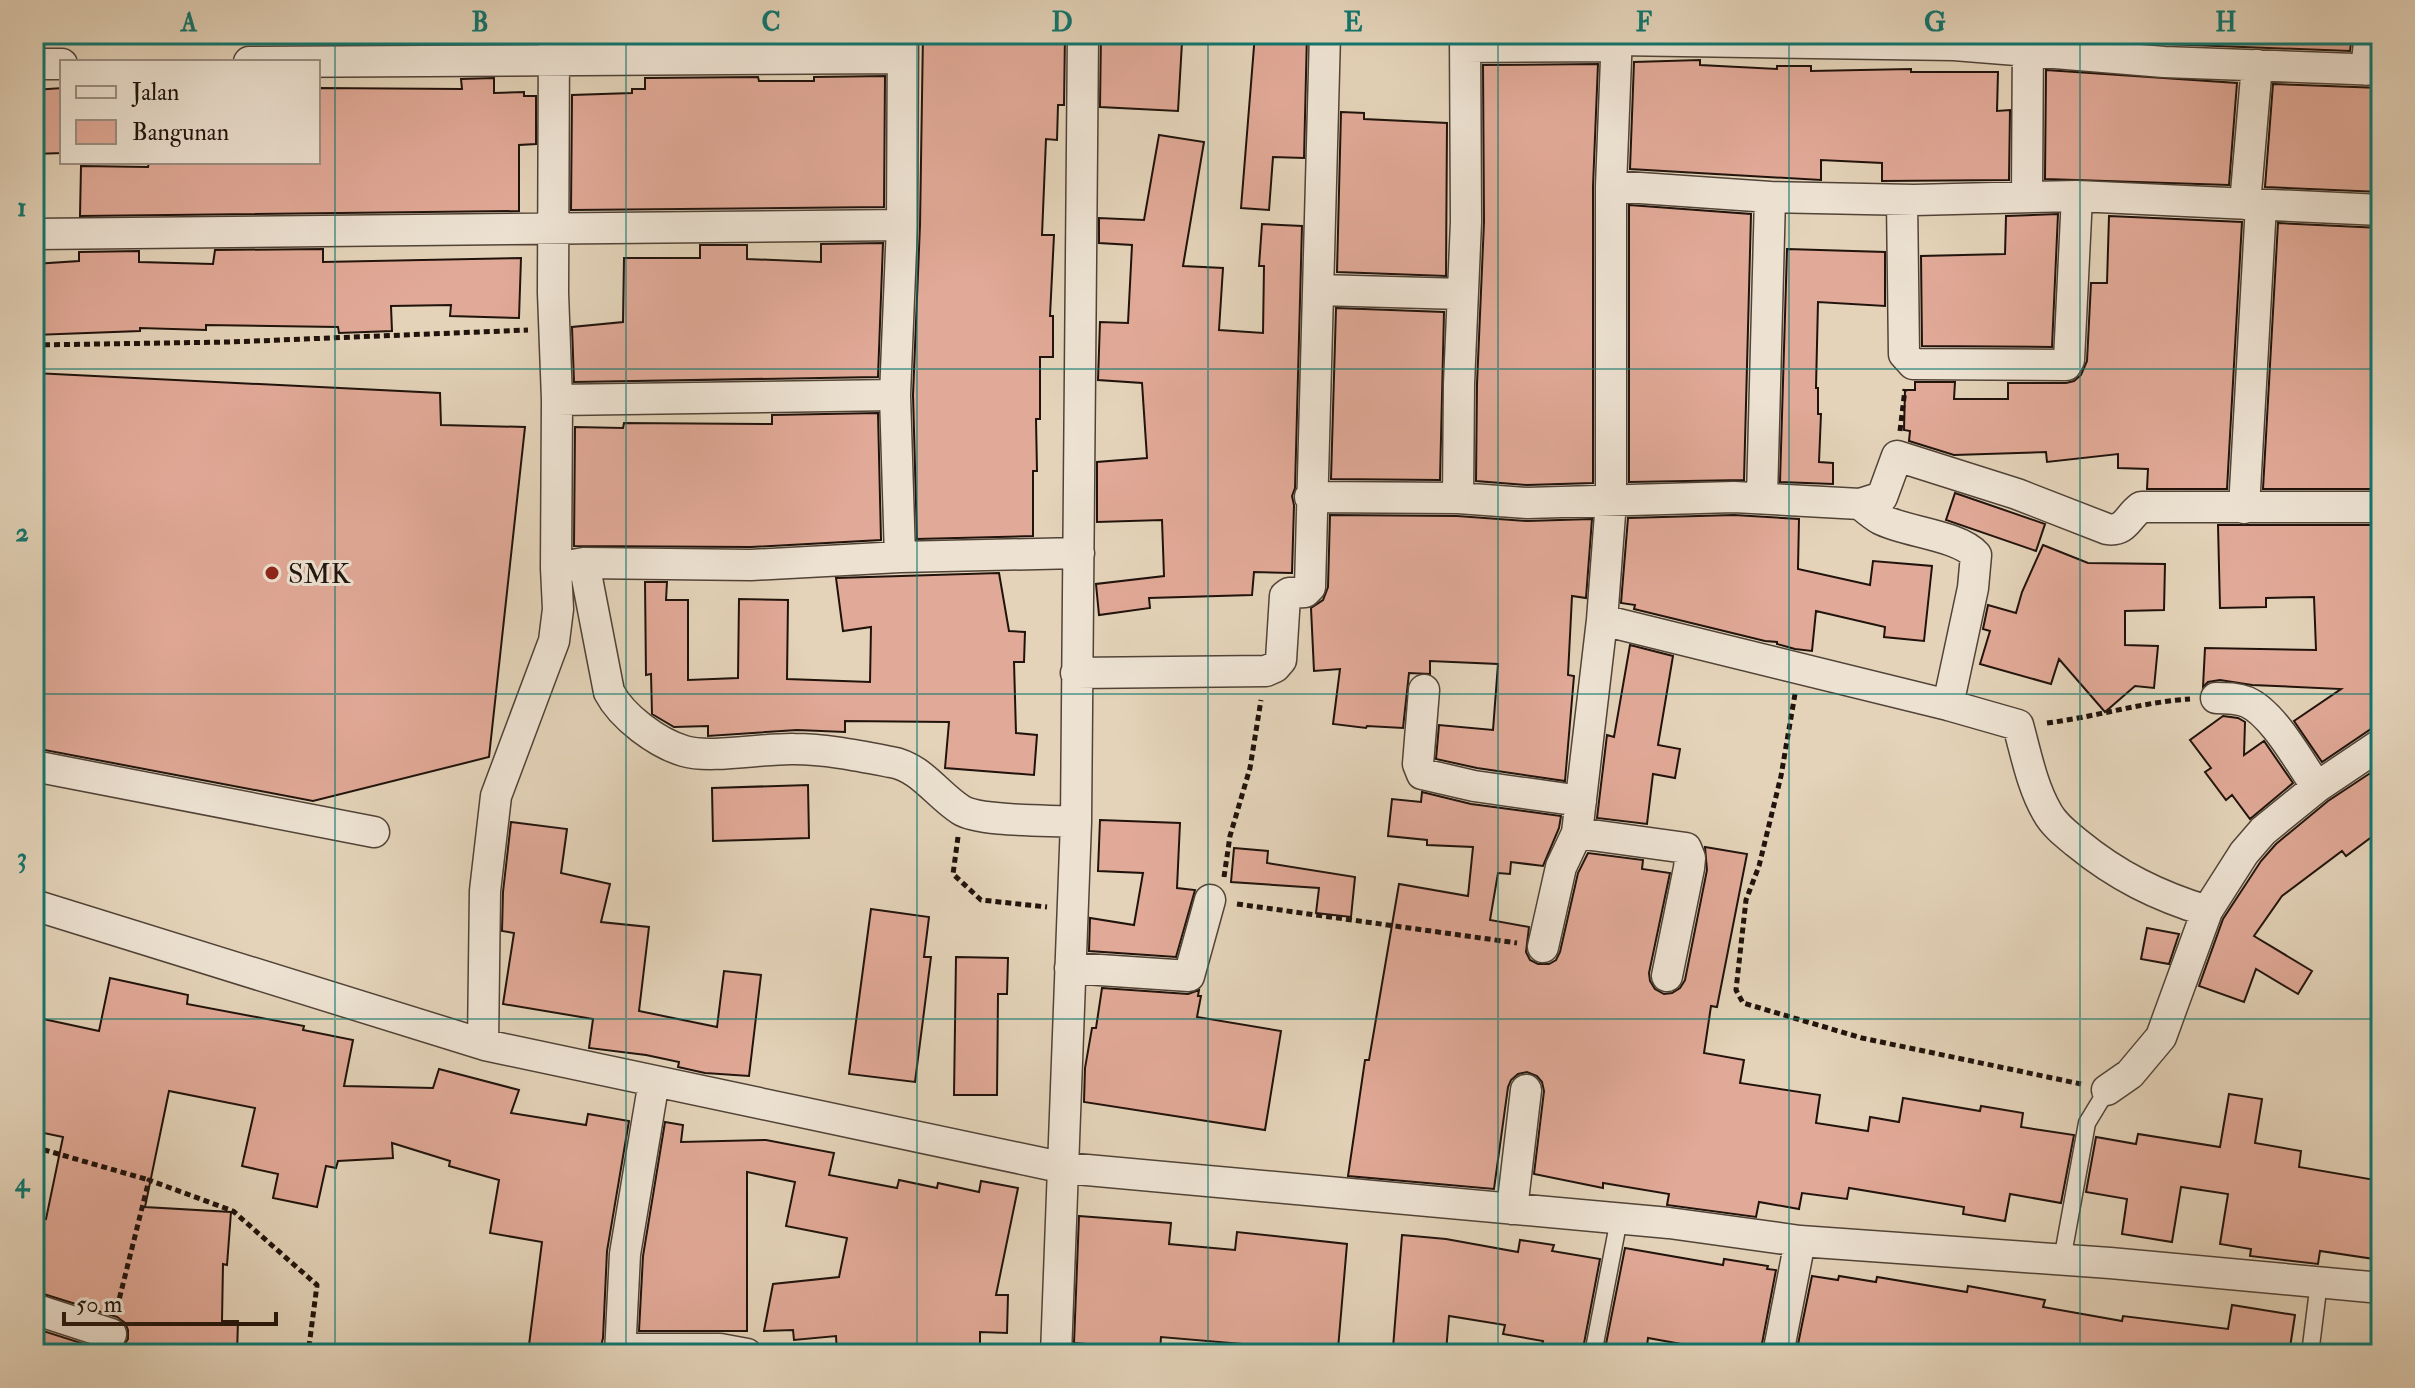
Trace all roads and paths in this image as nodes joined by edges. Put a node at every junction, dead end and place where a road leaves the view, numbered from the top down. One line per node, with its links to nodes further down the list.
1 (1083, 34): 40 (street)
2 (1325, 34): 25 (street)
3 (2370, 34): 14 (street)
4 (1465, 40): 5 (street); 26 (street)
5 (1617, 40): 6 (street); 15 (street)
6 (2028, 42): 9 (street); 16 (street)
7 (554, 46): 8 (street); 10 (street); 23 (street)
8 (903, 46): 22 (street)
9 (2165, 48): 13 (street)
10 (287, 60)
11 (34, 64): 12 (street)
12 (60, 64)
13 (2257, 65): 14 (street); 20 (street)
14 (2374, 70)
15 (1611, 186): 18 (street); 36 (street)
16 (2027, 195): 17 (street); 19 (street)
17 (2077, 196): 20 (street); 29 (street)
18 (1770, 197): 19 (street); 34 (street)
19 (1902, 200): 29 (street)
20 (2253, 204): 21 (street); 39 (street)
21 (2381, 210)
22 (902, 225): 23 (street); 30 (street)
23 (552, 227): 24 (street); 27 (street)
24 (34, 234)
25 (1319, 290): 26 (street); 33 (street)
26 (1462, 294): 35 (street)
27 (553, 329): 28 (path); 31 (street)
28 (34, 345)
29 (1913, 364): 32 (path)
30 (895, 395): 31 (street); 41 (street)
31 (557, 400): 42 (street)
32 (1897, 456): 37 (street); 39 (street)
33 (1310, 497): 35 (street); 45 (street)
34 (1762, 497): 36 (street); 37 (street)
35 (1458, 498): 36 (street)
36 (1611, 501): 43 (street)
37 (1860, 504): 49 (street)
38 (2381, 507): 39 (street)
39 (2244, 508)
40 (1079, 553): 41 (street); 46 (street)
41 (900, 557): 42 (street)
42 (570, 566): 55 (street); 66 (street)
43 (1602, 620): 44 (street); 54 (street)
44 (1799, 669): 49 (street); 69 (path)
45 (1266, 671): 46 (street); 59 (path)
46 (1076, 673): 56 (street)
47 (1424, 690): 54 (street)
48 (2216, 698): 50 (path); 53 (street)
49 (1948, 705): 50 (street)
50 (2018, 725): 62 (street)
51 (2381, 744): 53 (street)
52 (34, 766): 57 (street)
53 (2317, 787): 62 (street)
54 (1581, 801): 58 (street)
55 (962, 811): 56 (street); 61 (path)
56 (1076, 822): 61 (street)
57 (374, 832)
58 (1577, 833): 63 (street); 65 (street)
59 (1210, 900): 63 (path); 64 (street)
60 (34, 905): 66 (street)
61 (1072, 909): 64 (street)
62 (2207, 911): 69 (street)
63 (1543, 947)
64 (1070, 968): 71 (street)
65 (1667, 976)
66 (483, 1044): 67 (street)
67 (654, 1081): 71 (street); 81 (street)
68 (1526, 1090): 73 (street)
69 (2107, 1090): 76 (lane)
70 (34, 1147): 72 (path)
71 (1065, 1168): 73 (street); 84 (street)
72 (149, 1180): 80 (path); 82 (path)
73 (1512, 1209): 74 (street)
74 (1619, 1219): 75 (street); 85 (lane)
75 (1800, 1241): 76 (street); 86 (street)
76 (2062, 1260): 77 (street)
77 (2319, 1282): 78 (street); 87 (lane)
78 (2381, 1288)
79 (34, 1309): 80 (street)
80 (111, 1334)
81 (620, 1351): 83 (street)
82 (308, 1354)
83 (747, 1354)
84 (1056, 1354)
85 (1593, 1354)
86 (1778, 1354)
87 (2310, 1354)

